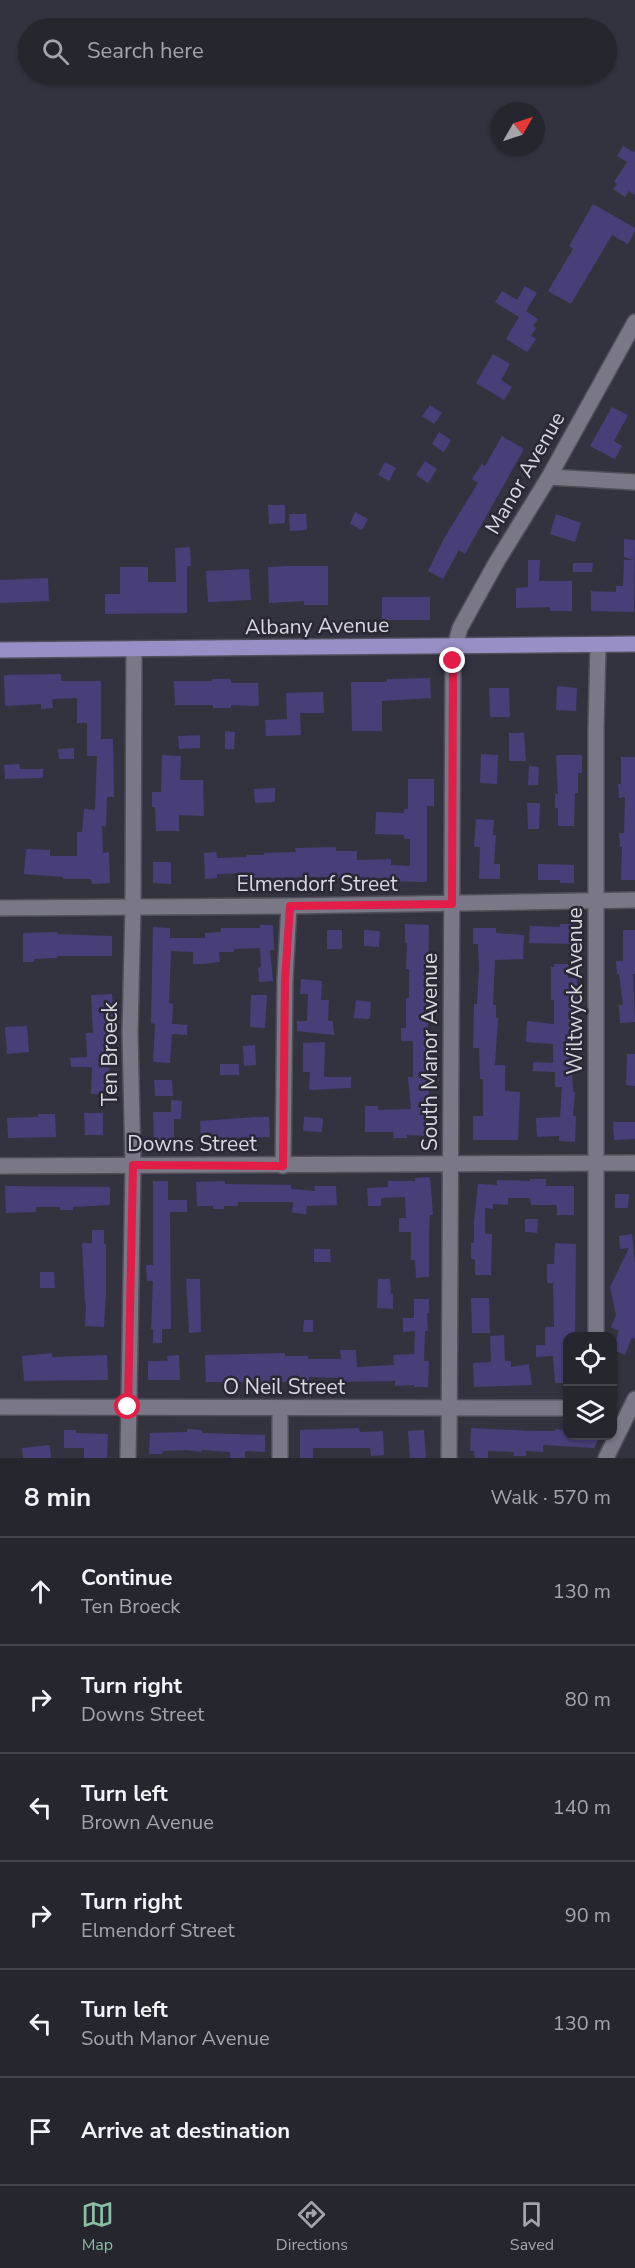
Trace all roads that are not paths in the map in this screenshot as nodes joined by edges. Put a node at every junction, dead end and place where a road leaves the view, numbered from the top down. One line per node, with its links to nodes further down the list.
1 (635, 322): 2 (street, Manor Avenue)
2 (549, 477): 3 (street); 6 (street, Manor Avenue)
3 (635, 482)
4 (635, 644): 5 (main road, Albany Avenue)
5 (598, 645): 6 (main road, Albany Avenue); 9 (street, Wiltwyck Avenue)
6 (455, 646): 7 (main road, Albany Avenue); 11 (street, South Manor Avenue)
7 (134, 649): 8 (main road, Albany Avenue); 12 (street, Ten Broeck)
8 (0, 650)
9 (596, 900): 10 (street, Elmendorf Street); 11 (street, Elmendorf Street); 15 (street, Wiltwyck Avenue)
10 (635, 900)
11 (452, 904): 13 (street, Elmendorf Street); 18 (street, South Manor Avenue)
12 (133, 906): 13 (street, Elmendorf Street); 14 (street, Elmendorf Street); 17 (street, Ten Broeck)
13 (290, 906): 20 (street)
14 (0, 908)
15 (596, 1163): 16 (street, Downs Street); 18 (street, Downs Street); 21 (street, Wiltwyck Avenue)
16 (635, 1163)
17 (133, 1165): 19 (street, Downs Street); 20 (street, Downs Street); 24 (street, Ten Broeck)
18 (451, 1165): 20 (street, Downs Street); 26 (street, South Manor Avenue)
19 (0, 1166)
20 (283, 1166)
21 (596, 1332)
22 (635, 1399): 28 (street)
23 (0, 1407): 24 (street, O Neil Street)
24 (128, 1407): 25 (street, O Neil Street); 30 (street, Ten Broeck)
25 (280, 1408): 26 (street, O Neil Street); 31 (street)
26 (449, 1408): 27 (street, O Neil Street); 32 (street, South Manor Avenue)
27 (563, 1408)
28 (619, 1415): 29 (street)
29 (611, 1456)
30 (128, 1458)
31 (280, 1458)
32 (449, 1458)

